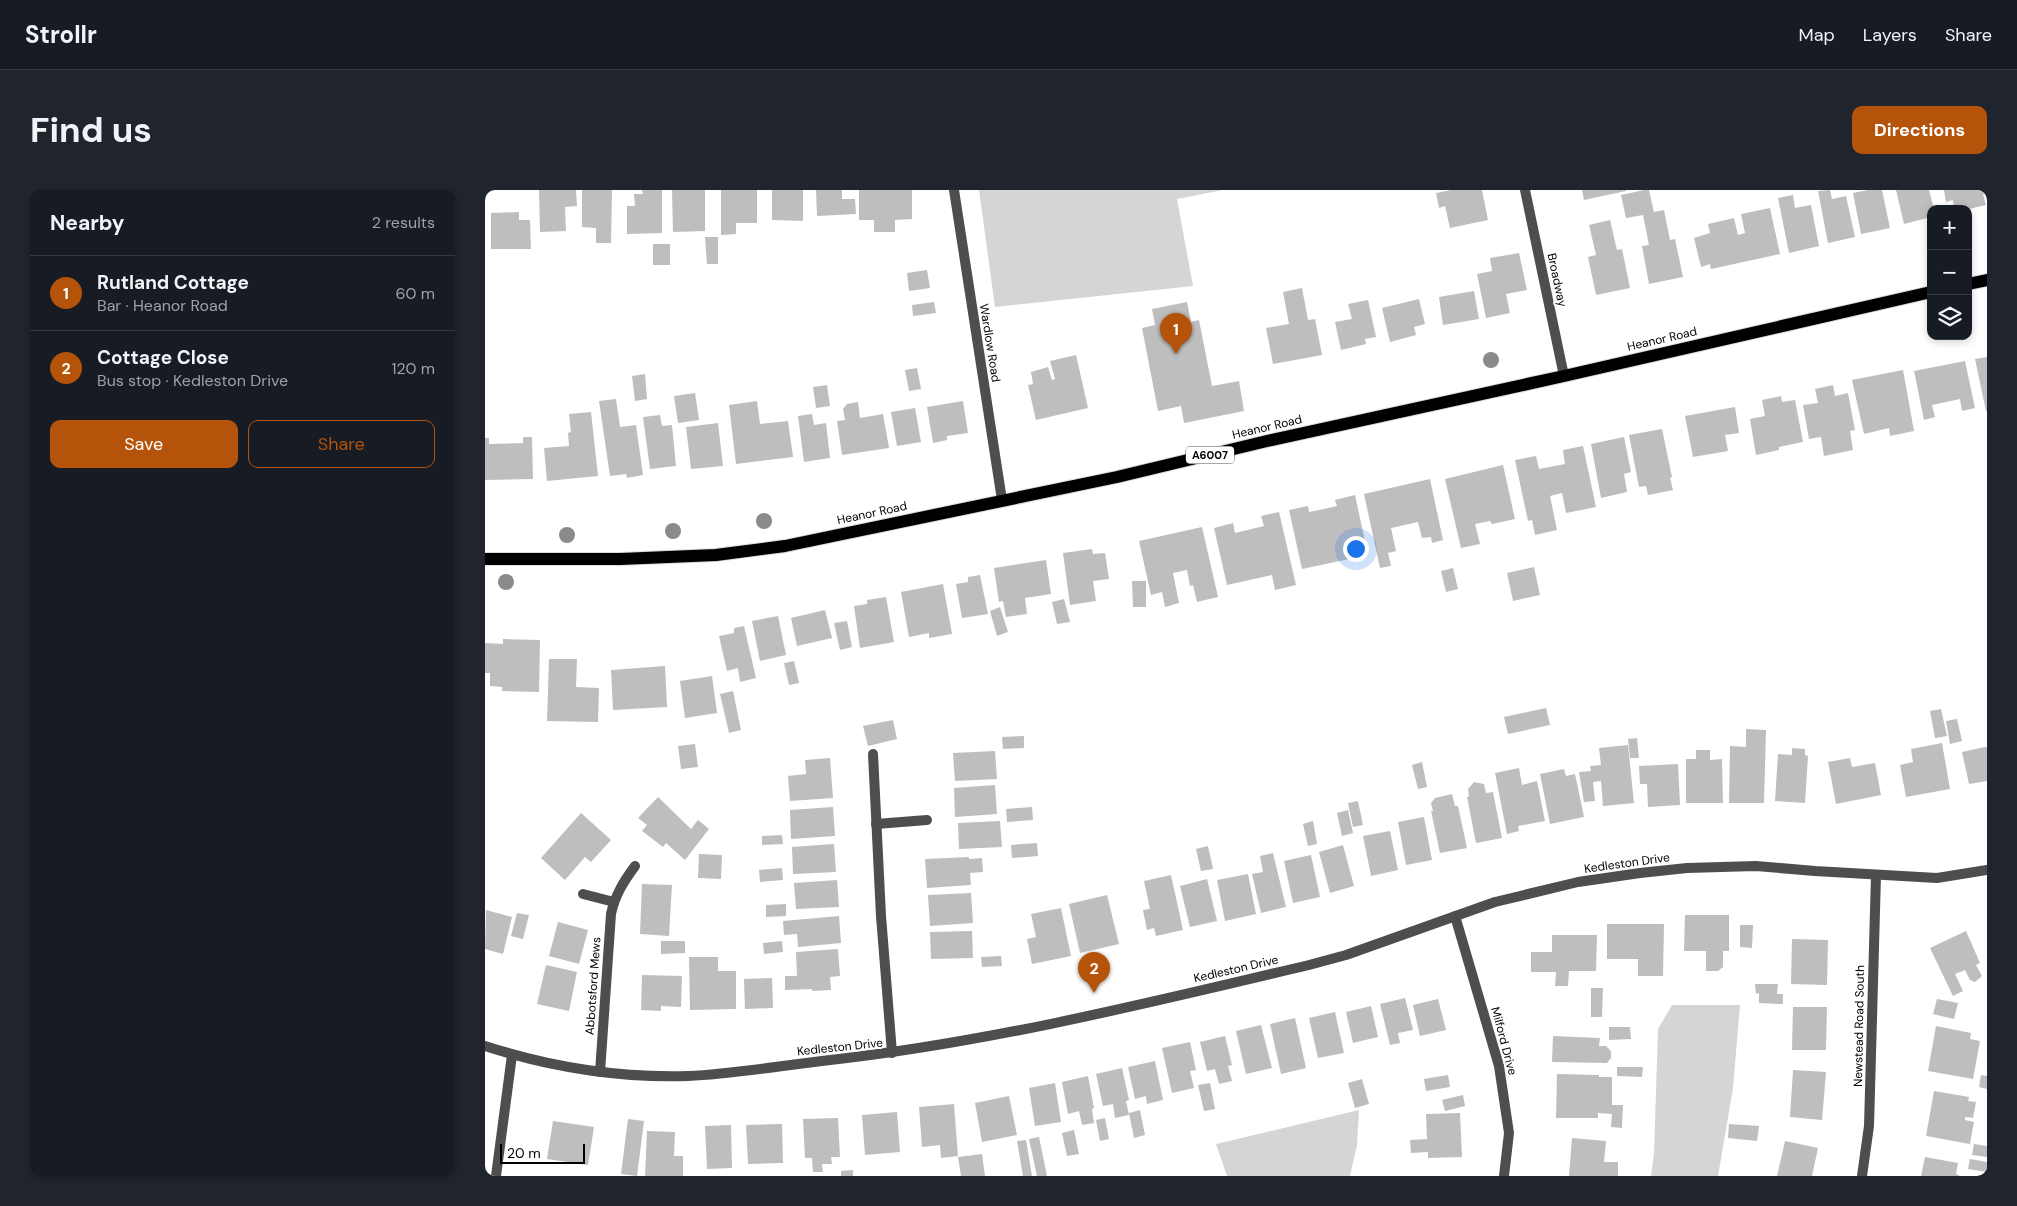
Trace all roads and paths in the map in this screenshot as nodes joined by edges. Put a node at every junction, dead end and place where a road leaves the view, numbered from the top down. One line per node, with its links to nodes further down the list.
1 (954, 190): 7 (street, Wardlow Road)
2 (1525, 190): 6 (street, Broadway)
3 (1987, 280): 4 (main road)
4 (1972, 283)
5 (1927, 293): 6 (main road, Heanor Road / A6007)
6 (1564, 376): 7 (main road, Heanor Road / A6007)
7 (1002, 500): 8 (main road, Heanor Road / A6007)
8 (485, 559)
9 (873, 754): 11 (street)
10 (927, 820): 11 (street)
11 (876, 824): 19 (street)
12 (635, 866): 16 (street, Abbotsford Mews)
13 (1987, 870): 14 (street, Kedleston Drive)
14 (1876, 875): 17 (street, Kedleston Drive); 24 (street, Newstead Road South)
15 (583, 894): 16 (street)
16 (614, 902): 21 (street, Abbotsford Mews)
17 (1455, 916): 19 (street, Kedleston Drive); 23 (street, Milford Drive)
18 (485, 1046): 20 (street, Kedleston Drive)
19 (892, 1053): 21 (street, Kedleston Drive)
20 (512, 1055): 21 (street, Kedleston Drive); 22 (street)
21 (600, 1072)
22 (496, 1176)
23 (1504, 1176)
24 (1861, 1176)

